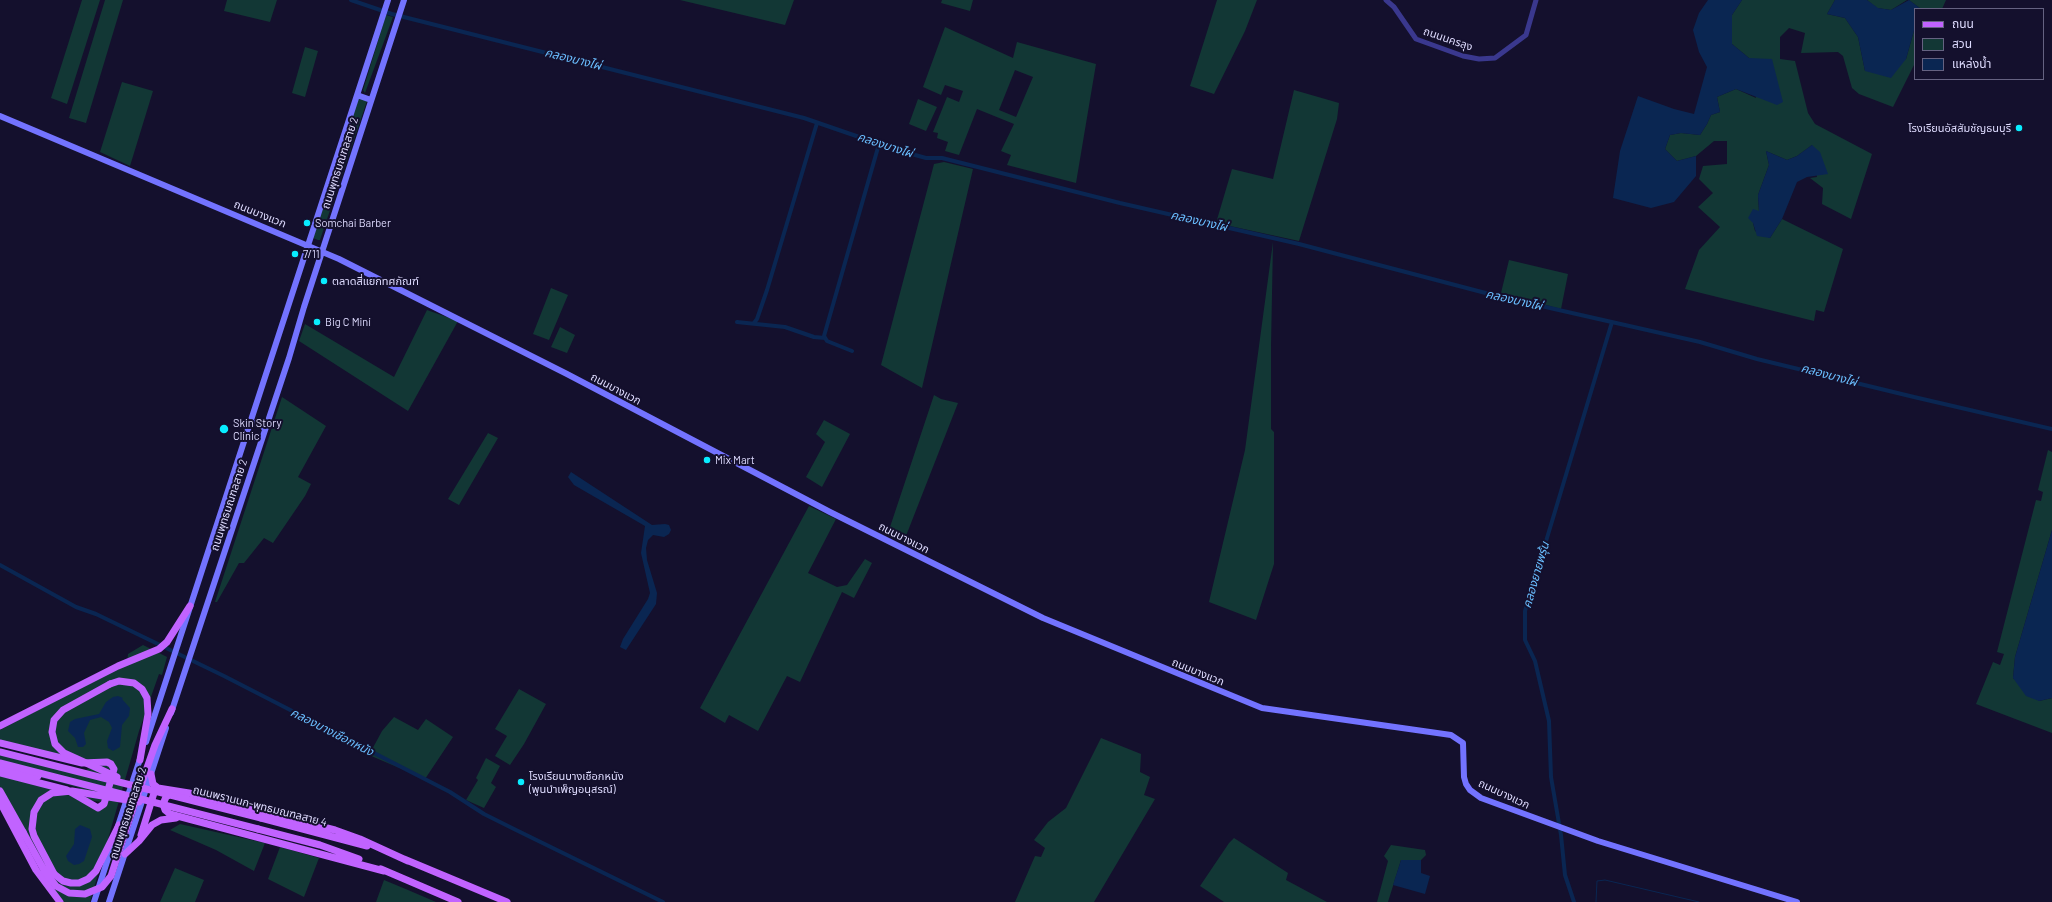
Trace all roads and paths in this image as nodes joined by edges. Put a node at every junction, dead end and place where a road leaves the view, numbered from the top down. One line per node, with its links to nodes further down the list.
1 (388, 0): 5 (main road, ถนนพุทธมณฑลสาย 2)
2 (404, 0): 6 (main road, ถนนพุทธมณฑลสาย 2)
3 (1386, 0): 4 (street, ถนนนครลุง)
4 (1536, 0)
5 (357, 95): 6 (main road); 8 (main road, ถนนพุทธมณฑลสาย 2)
6 (371, 100): 9 (main road, ถนนพุทธมณฑลสาย 2)
7 (0, 116): 8 (main road, ถนนบางแวก)
8 (308, 245): 9 (main road, ถนนบางแวก); 10 (main road, ถนนพุทธมณฑลสาย 2)
9 (322, 251): 11 (main road, ถนนพุทธมณฑลสาย 2); 41 (main road, ถนนบางแวก)
10 (249, 425): 11 (main road); 12 (main road, ถนนพุทธมณฑลสาย 2)
11 (264, 428): 13 (main road, ถนนพุทธมณฑลสาย 2)
12 (190, 606): 14 (main road); 18 (main road, ถนนพุทธมณฑลสาย 2)
13 (172, 709): 22 (main road, ถนนพุทธมณฑลสาย 2); 26 (main road, bridge)
14 (0, 726)
15 (0, 743): 21 (main road)
16 (0, 747): 23 (main road, bridge)
17 (0, 752): 25 (main road, ถนนพรานนก-พุทธมณฑลสาย 4, bridge)
18 (140, 760): 23 (main road, bridge); 31 (main road, ถนนพุทธมณฑลสาย 2)
19 (0, 763): 24 (main road, ถนนพรานนก-พุทธมณฑลสาย 4, bridge)
20 (0, 768): 24 (main road, bridge)
21 (0, 773)
22 (151, 774): 25 (main road); 33 (main road, ถนนพุทธมณฑลสาย 2)
23 (117, 777): 25 (main road, bridge)
24 (72, 781): 29 (main road, ถนนพรานนก-พุทธมณฑลสาย 4, bridge)
25 (151, 787): 27 (main road); 32 (main road); 34 (main road, ถนนพรานนก-พุทธมณฑลสาย 4, bridge)
26 (0, 791)
27 (182, 792): 30 (main road); 34 (main road)
28 (0, 802): 36 (main road)
29 (157, 803): 31 (main road, bridge); 35 (main road, ถนนพรานนก-พุทธมณฑลสาย 4, bridge)
30 (190, 819): 32 (main road); 35 (main road)
31 (119, 825): 37 (main road, ถนนพุทธมณฑลสาย 2)
32 (139, 841): 33 (main road)
33 (125, 854): 38 (main road, ถนนพุทธมณฑลสาย 2)
34 (408, 860): 40 (main road, ถนนพรานนก-พุทธมณฑลสาย 4)
35 (384, 871): 39 (main road, ถนนพรานนก-พุทธมณฑลสาย 4)
36 (60, 902)
37 (94, 902)
38 (109, 902)
39 (458, 902)
40 (507, 902)
41 (1797, 902)

